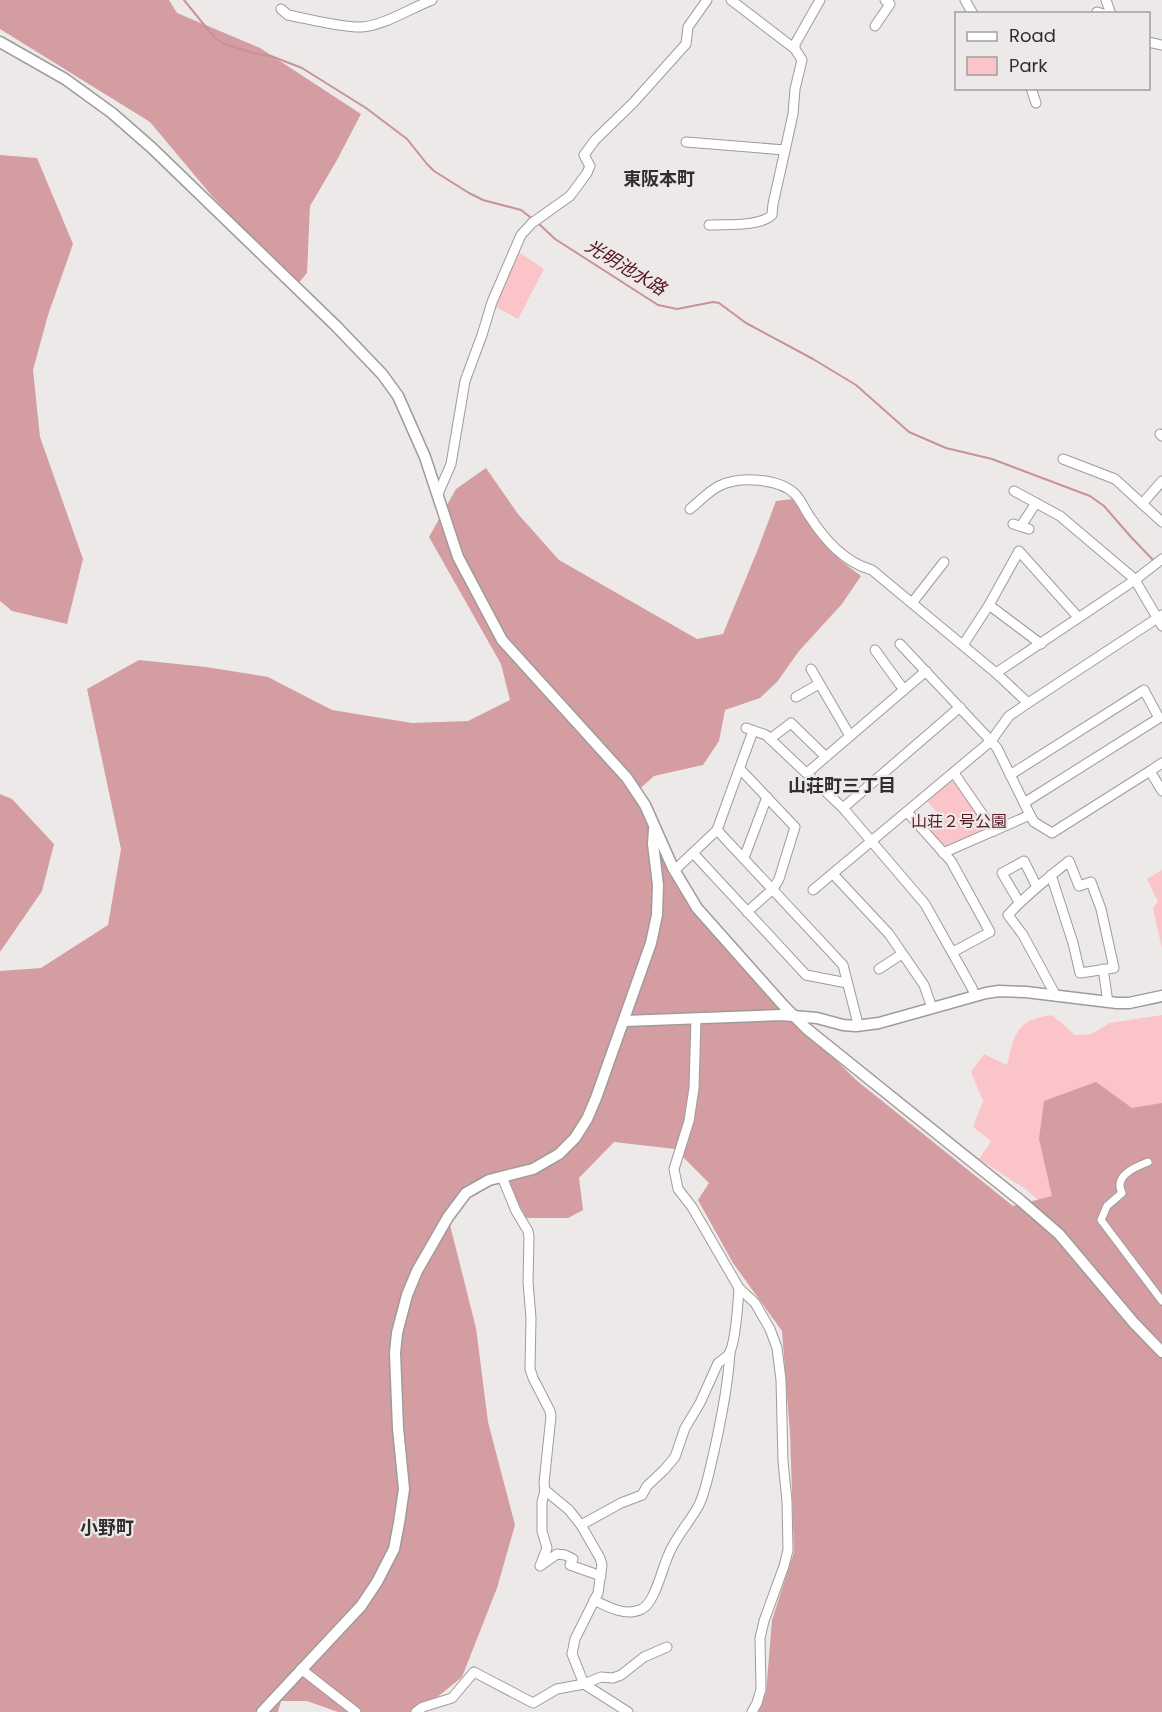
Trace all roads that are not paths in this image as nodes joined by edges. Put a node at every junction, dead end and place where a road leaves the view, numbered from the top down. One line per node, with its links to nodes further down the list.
1 (432, 0): 6 (street)
2 (707, 0): 18 (street)
3 (731, 0): 9 (street)
4 (820, 0): 9 (street)
5 (885, 0): 7 (street)
6 (280, 9)
7 (875, 26)
8 (0, 42): 18 (street)
9 (795, 50): 13 (street)
10 (1031, 90): 11 (street)
11 (1036, 103)
12 (686, 142): 13 (street)
13 (785, 150): 14 (street)
14 (709, 225)
15 (1063, 459): 20 (street)
16 (1162, 481): 20 (street)
17 (1014, 491): 19 (street)
18 (438, 494): 59 (street)
19 (1036, 503): 23 (street); 26 (street)
20 (1142, 504): 22 (street)
21 (690, 509): 27 (street)
22 (1162, 522)
23 (1021, 526)
24 (1162, 559): 26 (street)
25 (944, 562): 27 (street)
26 (1135, 580): 29 (street); 30 (street)
27 (912, 603): 33 (street)
28 (989, 604): 29 (street); 32 (street); 33 (street)
29 (1078, 617): 32 (street)
30 (1160, 620): 41 (street)
31 (900, 644): 36 (street)
32 (1041, 644): 37 (street)
33 (963, 645): 37 (street)
34 (875, 650): 39 (street)
35 (811, 669): 38 (street)
36 (926, 671): 39 (street); 42 (street)
37 (996, 673): 41 (street)
38 (819, 684): 40 (street); 43 (street)
39 (904, 690): 43 (street)
40 (796, 697)
41 (1028, 703): 45 (street)
42 (960, 707): 45 (street); 56 (street)
43 (849, 736): 46 (street)
44 (770, 739): 46 (street); 48 (street); 50 (street)
45 (991, 741): 51 (street); 52 (street)
46 (825, 756): 50 (street)
47 (1162, 763): 49 (street)
48 (740, 769): 54 (street); 60 (street)
49 (1150, 771): 53 (street); 58 (street)
50 (807, 772): 56 (street)
51 (954, 773): 57 (street); 61 (street)
52 (1010, 775): 55 (street); 55 (street)
53 (1162, 791)
54 (767, 797): 65 (street); 70 (street)
55 (1024, 803): 58 (street)
56 (843, 808): 62 (street)
57 (907, 812): 62 (street); 64 (street)
58 (1030, 815): 61 (street)
59 (654, 826): 66 (street); 86 (street)
60 (717, 830): 63 (street); 65 (street)
61 (994, 831): 64 (street)
62 (872, 842): 67 (street); 74 (street)
63 (693, 852): 66 (street); 73 (street)
64 (943, 853): 74 (street)
65 (744, 858): 70 (street)
66 (673, 868): 84 (street)
67 (833, 874): 71 (street); 75 (street)
68 (1051, 875): 69 (street); 77 (street); 77 (street)
69 (1037, 887): 72 (street); 72 (street)
70 (772, 889): 73 (street); 78 (street)
71 (813, 890)
72 (1019, 903): 80 (street)
73 (747, 912): 78 (street)
74 (953, 952): 79 (street)
75 (902, 954): 76 (street); 83 (street)
76 (879, 969)
77 (1103, 969): 82 (street)
78 (847, 983): 87 (street)
79 (975, 996): 80 (street); 83 (street)
80 (1056, 996): 82 (street)
81 (1162, 996): 82 (street)
82 (1108, 1002)
83 (932, 1008): 87 (street)
84 (794, 1016): 85 (street); 87 (street); 93 (street)
85 (696, 1018): 86 (street); 90 (street)
86 (624, 1021): 89 (street)
87 (856, 1026)
88 (1148, 1162): 91 (street)
89 (502, 1178): 94 (street); 99 (street)
90 (739, 1288): 92 (street); 107 (street)
91 (1162, 1301)
92 (730, 1352): 95 (street); 97 (street)
93 (1162, 1352)
94 (545, 1490): 95 (street); 96 (street)
95 (581, 1525): 96 (street)
96 (602, 1576): 97 (street)
97 (594, 1600): 100 (street)
98 (667, 1647): 100 (street)
99 (301, 1669): 102 (street); 103 (street)
100 (584, 1684): 101 (street); 106 (street)
101 (533, 1703): 104 (street); 105 (street)
102 (262, 1712)
103 (356, 1712)
104 (416, 1712)
105 (526, 1712)
106 (628, 1712)
107 (752, 1712)

